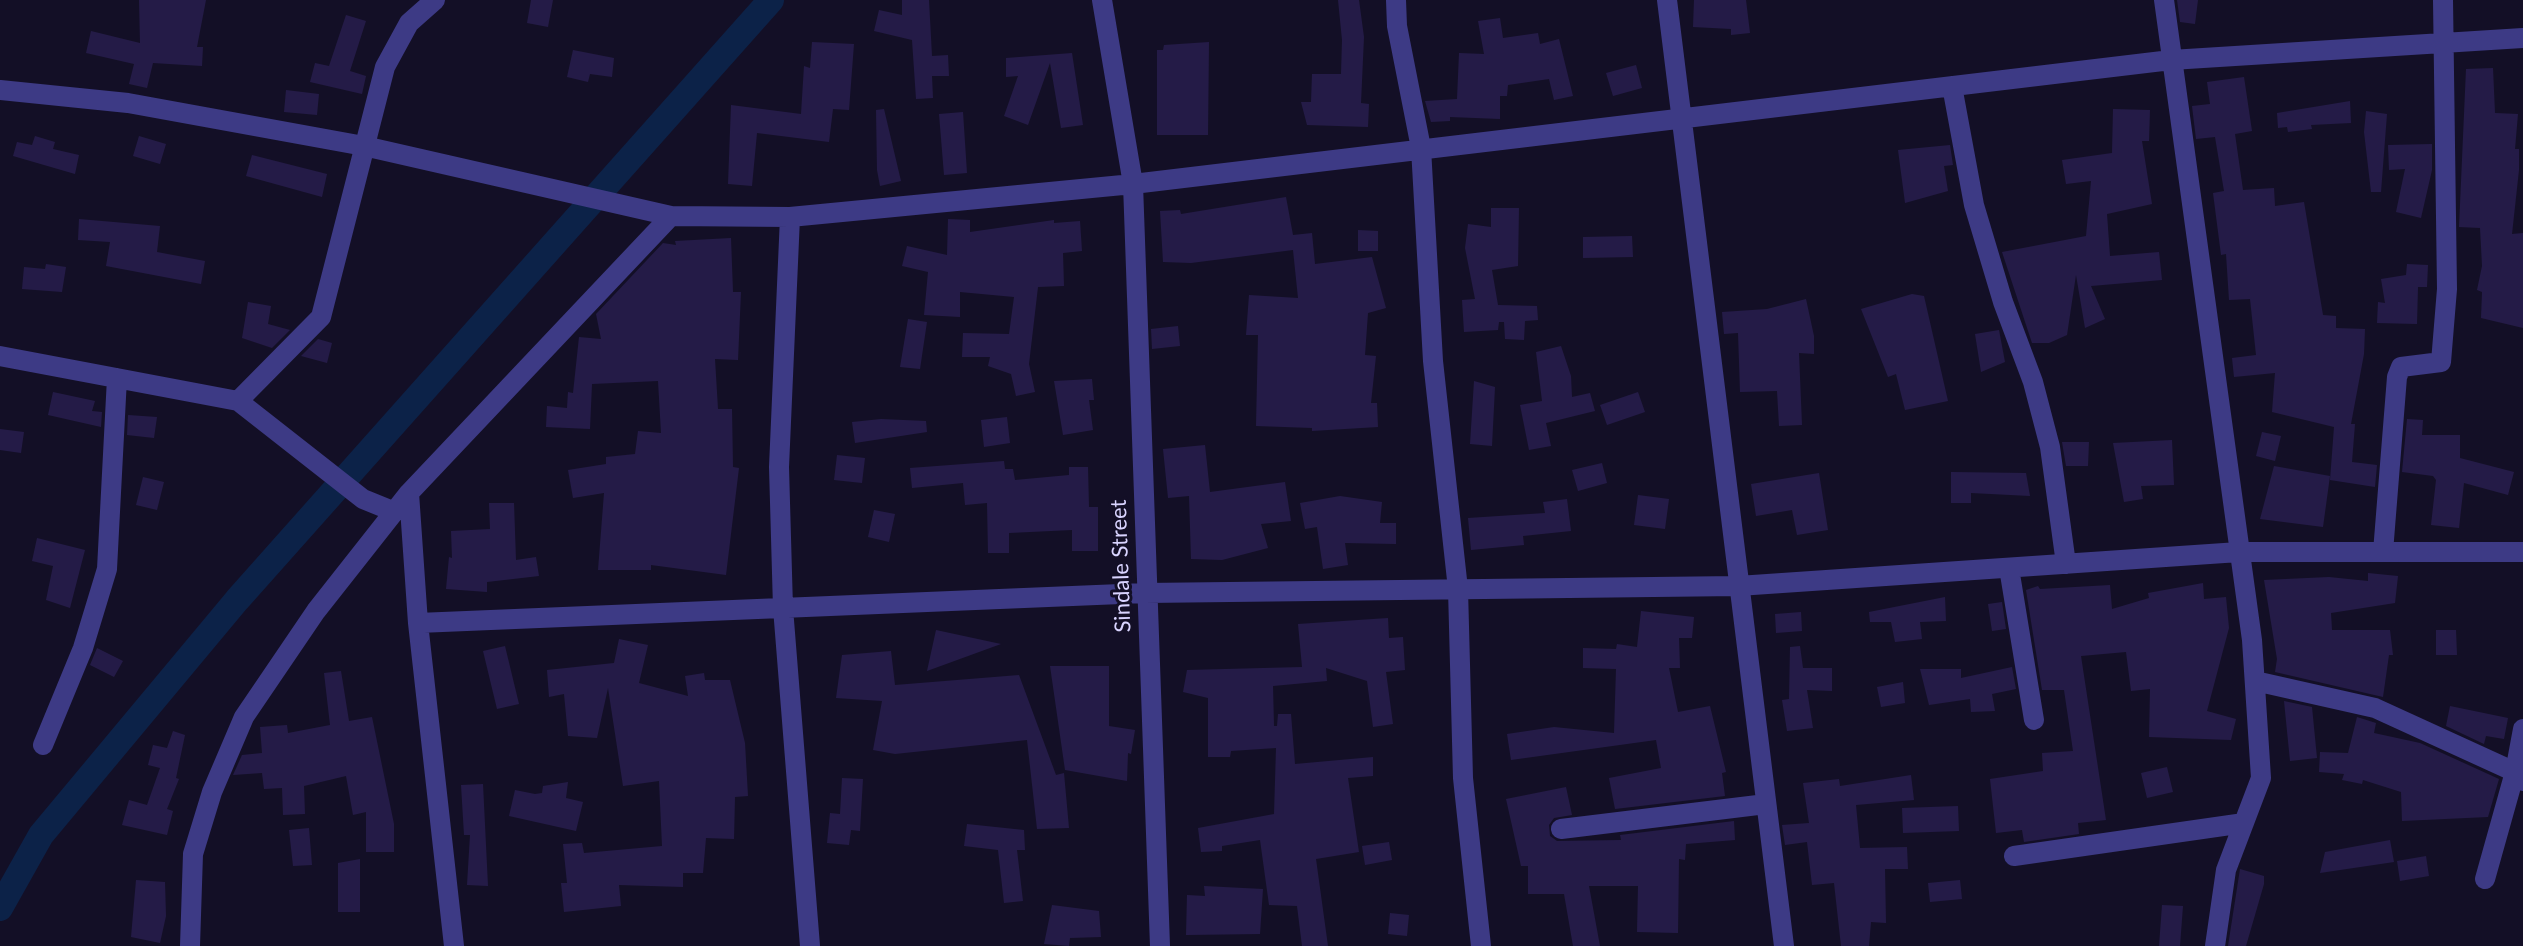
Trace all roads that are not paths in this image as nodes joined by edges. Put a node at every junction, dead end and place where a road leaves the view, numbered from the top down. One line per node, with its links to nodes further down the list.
1 (435, 0): 13 (street)
2 (1102, 0): 15 (street, Sindale Street)
3 (1396, 0): 14 (street)
4 (1667, 0): 12 (street)
5 (2164, 0): 9 (street)
6 (2443, 0): 8 (street)
7 (2523, 38): 8 (street)
8 (2446, 42): 9 (street); 24 (street)
9 (2171, 60): 10 (street); 23 (street)
10 (1952, 86): 12 (street); 26 (street)
11 (0, 90): 13 (street)
12 (1681, 118): 14 (street); 28 (street)
13 (364, 146): 16 (street); 20 (street)
14 (1421, 148): 15 (street); 29 (street)
15 (1133, 184): 17 (street); 30 (street, Sindale Street)
16 (671, 216): 17 (street); 21 (street)
17 (790, 217): 31 (street)
18 (0, 356): 19 (street)
19 (117, 378): 20 (street); 36 (street)
20 (238, 401): 22 (street)
21 (409, 493): 22 (street); 32 (street)
22 (395, 512): 43 (street)
23 (2239, 552): 24 (street); 26 (street); 33 (street)
24 (2383, 552): 25 (street)
25 (2523, 552)
26 (2066, 564): 27 (street)
27 (2009, 568): 28 (street); 34 (street)
28 (1738, 586): 29 (street); 38 (street)
29 (1458, 589): 30 (street); 47 (street)
30 (1145, 593): 31 (street); 46 (street, Sindale Street)
31 (783, 608): 32 (street); 45 (street)
32 (418, 623): 44 (street)
33 (2255, 681): 37 (street); 39 (street)
34 (2034, 720)
35 (2523, 729): 37 (street)
36 (43, 745)
37 (2519, 776): 42 (street)
38 (1766, 804): 40 (street); 48 (street)
39 (2244, 823): 41 (street); 49 (street)
40 (1561, 829)
41 (2014, 856)
42 (2485, 879)
43 (190, 946)
44 (454, 946)
45 (810, 946)
46 (1160, 946)
47 (1481, 946)
48 (1784, 946)
49 (2215, 946)

